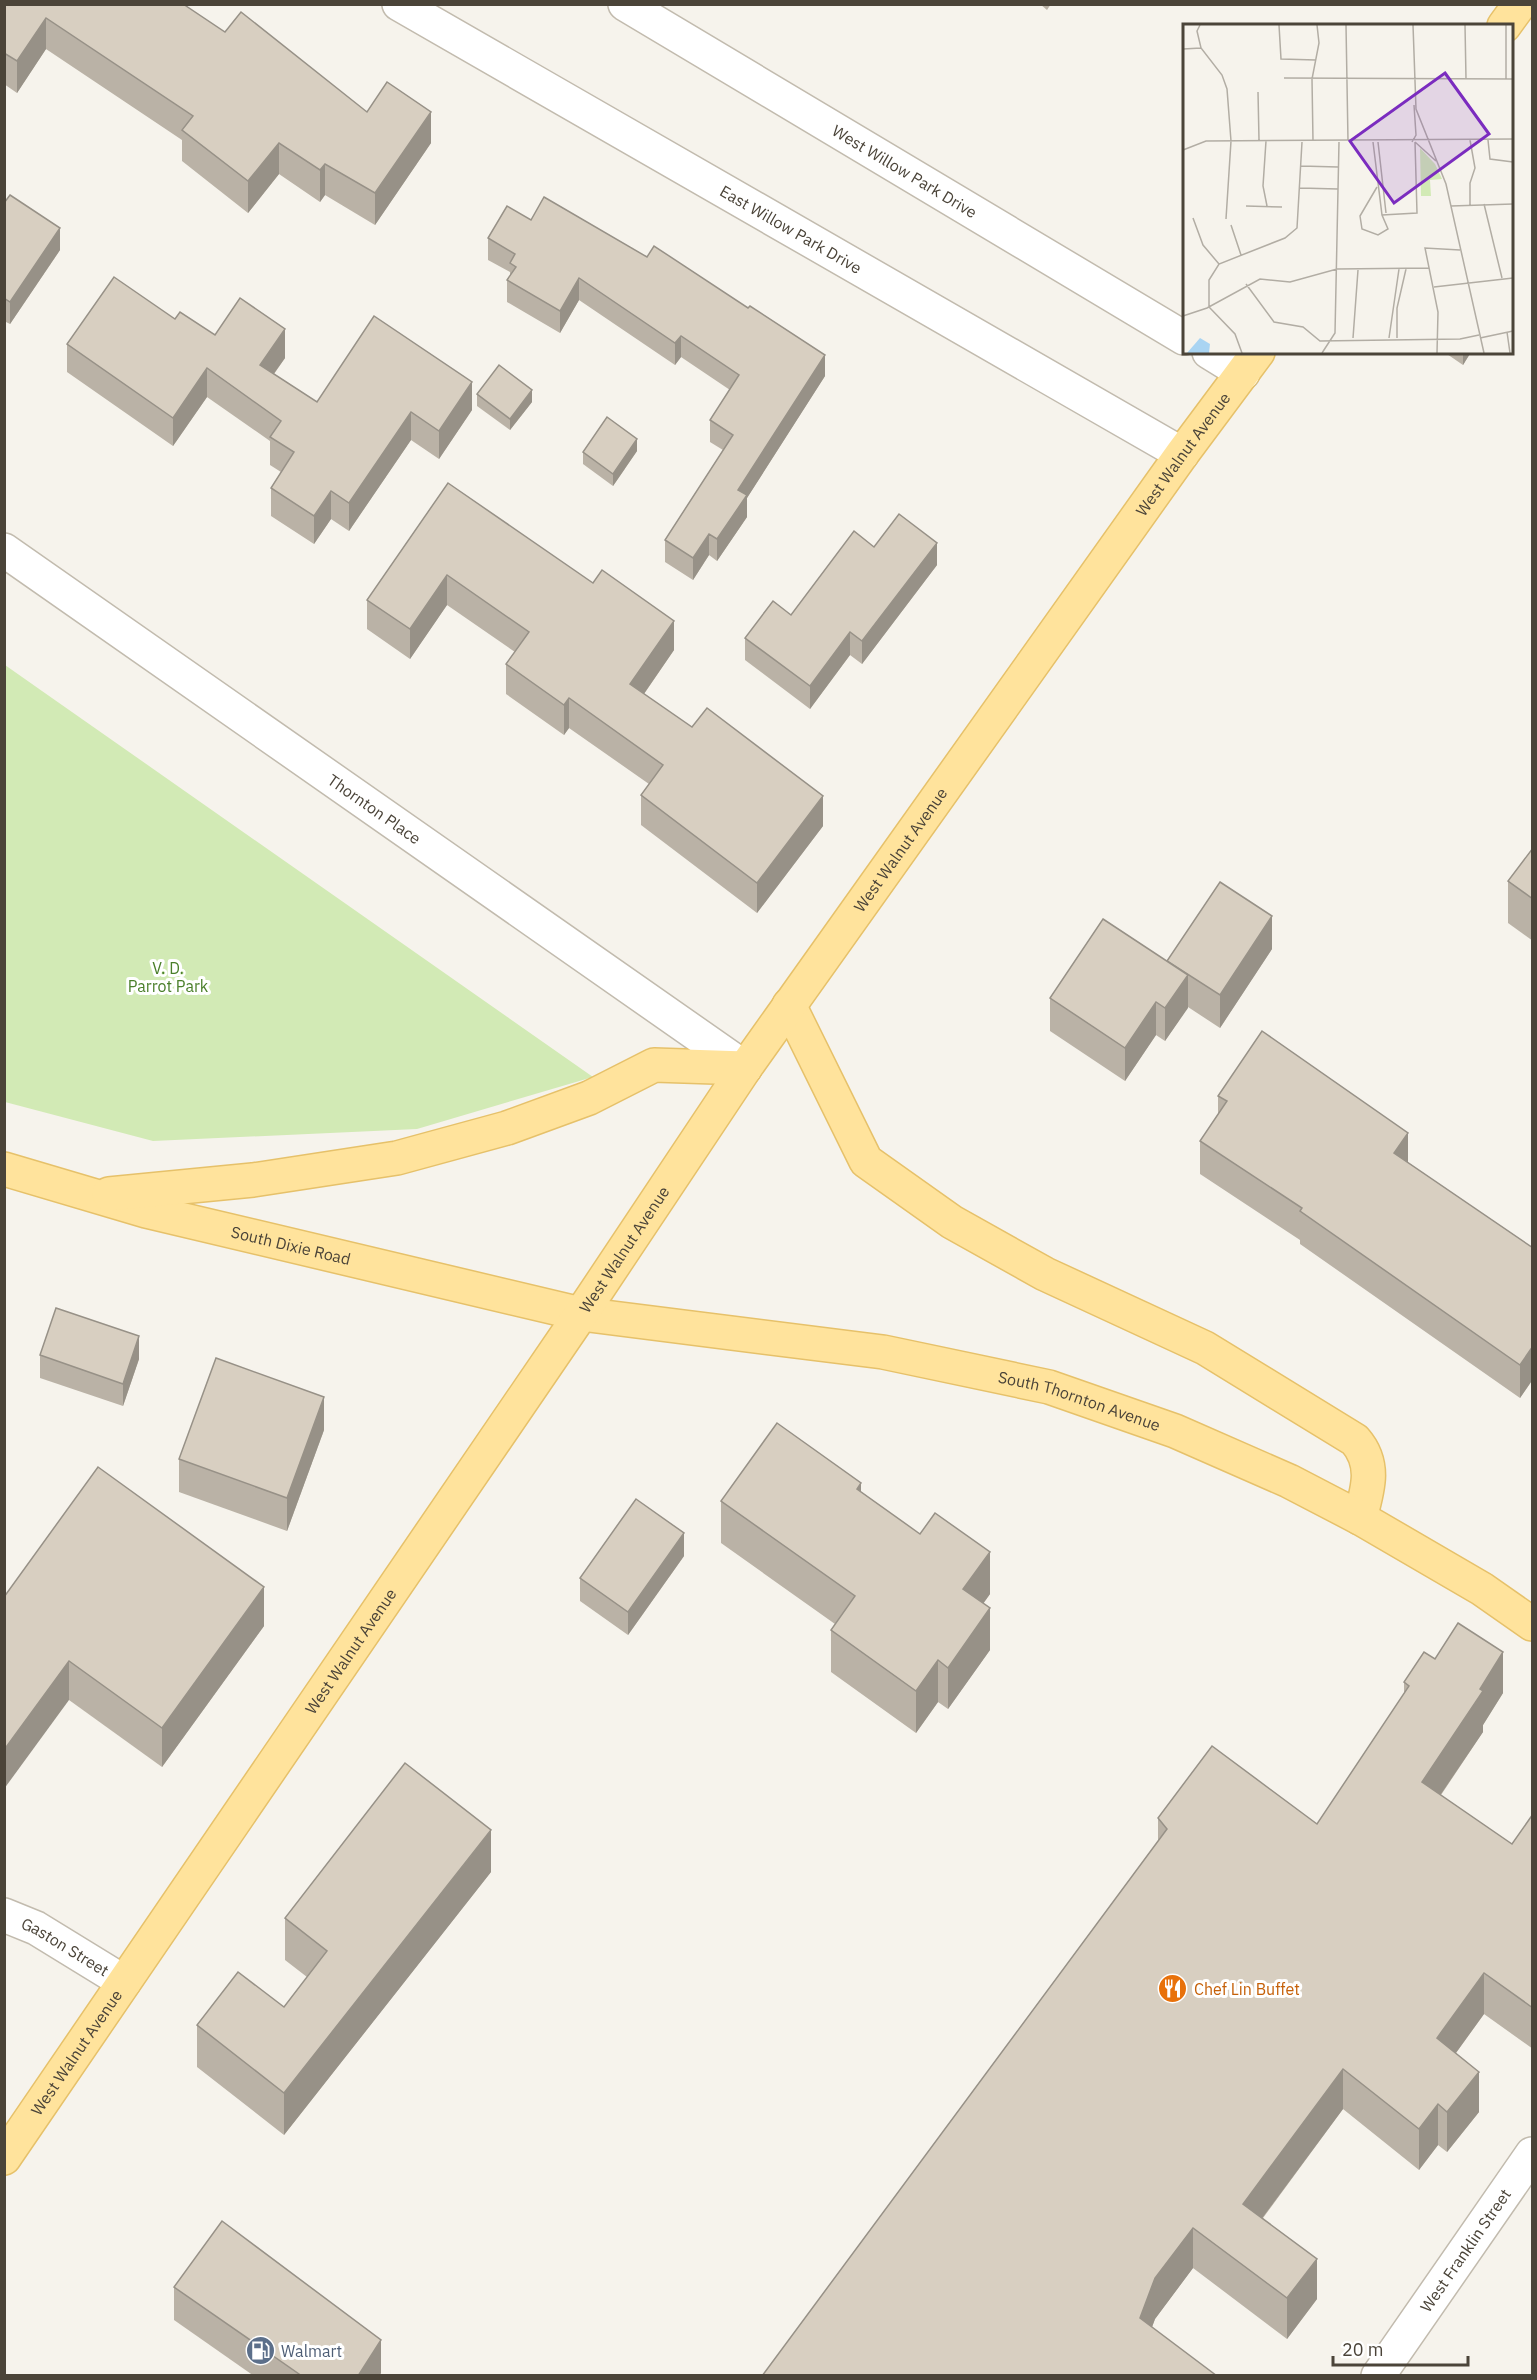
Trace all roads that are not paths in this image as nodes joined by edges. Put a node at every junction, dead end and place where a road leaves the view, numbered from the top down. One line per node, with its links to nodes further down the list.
1 (399, 4): 8 (street, East Willow Park Drive)
2 (625, 4): 5 (street, West Willow Park Drive)
3 (1520, 4): 4 (main road)
4 (1505, 24)
5 (1183, 337)
6 (1217, 354): 7 (street)
7 (1250, 362): 8 (main road, West Walnut Avenue)
8 (1182, 454): 10 (main road, West Walnut Avenue)
9 (4, 550): 11 (street, Thornton Place)
10 (789, 1005): 11 (main road, West Walnut Avenue); 15 (main road)
11 (745, 1068): 13 (main road); 14 (main road, West Walnut Avenue)
12 (4, 1169): 13 (main road, South Dixie Road)
13 (92, 1195): 14 (main road, South Dixie Road)
14 (581, 1314): 15 (main road, South Thornton Avenue); 18 (main road, West Walnut Avenue)
15 (1360, 1518): 16 (main road, South Thornton Avenue)
16 (1533, 1624)
17 (4, 1914): 18 (street, Gaston Street)
18 (124, 1982): 20 (main road, West Walnut Avenue)
19 (1533, 2154): 21 (street, West Franklin Street)
20 (4, 2158)
21 (1378, 2376)

